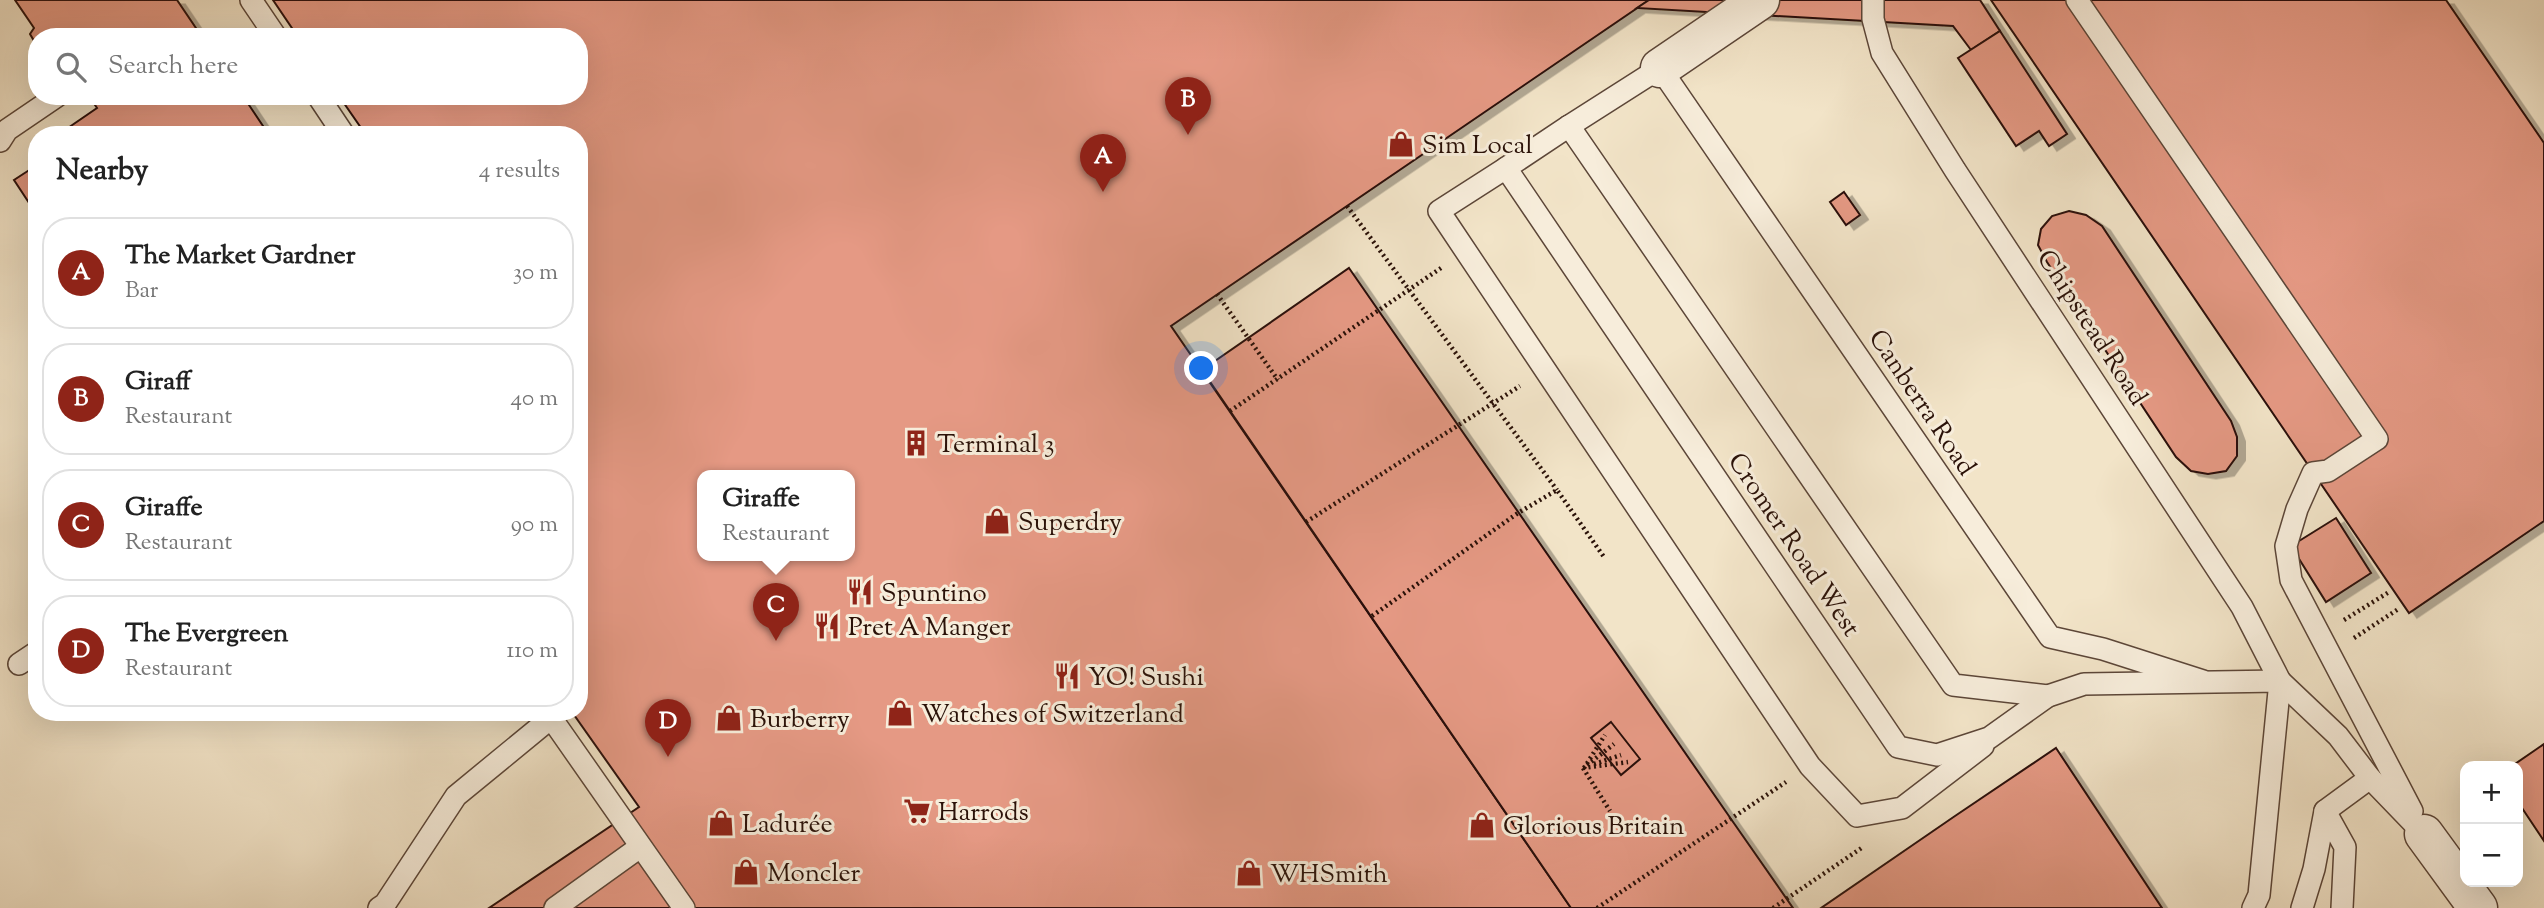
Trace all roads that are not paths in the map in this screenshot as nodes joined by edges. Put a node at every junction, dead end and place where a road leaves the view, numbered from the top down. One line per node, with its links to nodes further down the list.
1 (251, 0): 5 (lane)
2 (1873, 0): 14 (lane, Chipstead Road)
3 (2077, 0): 20 (lane)
4 (1748, 5): 6 (street)
5 (270, 28)
6 (1660, 68): 10 (lane); 13 (lane, Canberra Road)
7 (44, 105): 11 (lane)
8 (324, 105): 9 (lane)
9 (338, 126)
10 (1569, 126): 12 (lane); 15 (lane)
11 (0, 142)
12 (1506, 168): 15 (lane, Cromer Road West); 15 (lane)
13 (2203, 681): 14 (lane, Cromer Road West); 15 (lane, Cromer Road West)
14 (2280, 681): 18 (lane); 22 (lane)
15 (2048, 696)
16 (542, 721): 23 (lane)
17 (553, 721): 21 (lane)
18 (2370, 778): 19 (lane); 20 (lane)
19 (2325, 811): 26 (lane); 27 (lane)
20 (2424, 834): 28 (street)
21 (640, 847): 24 (lane); 25 (lane)
22 (2261, 904)
23 (379, 908)
24 (555, 908)
25 (684, 908)
26 (2302, 908)
27 (2342, 908)
28 (2478, 908)

